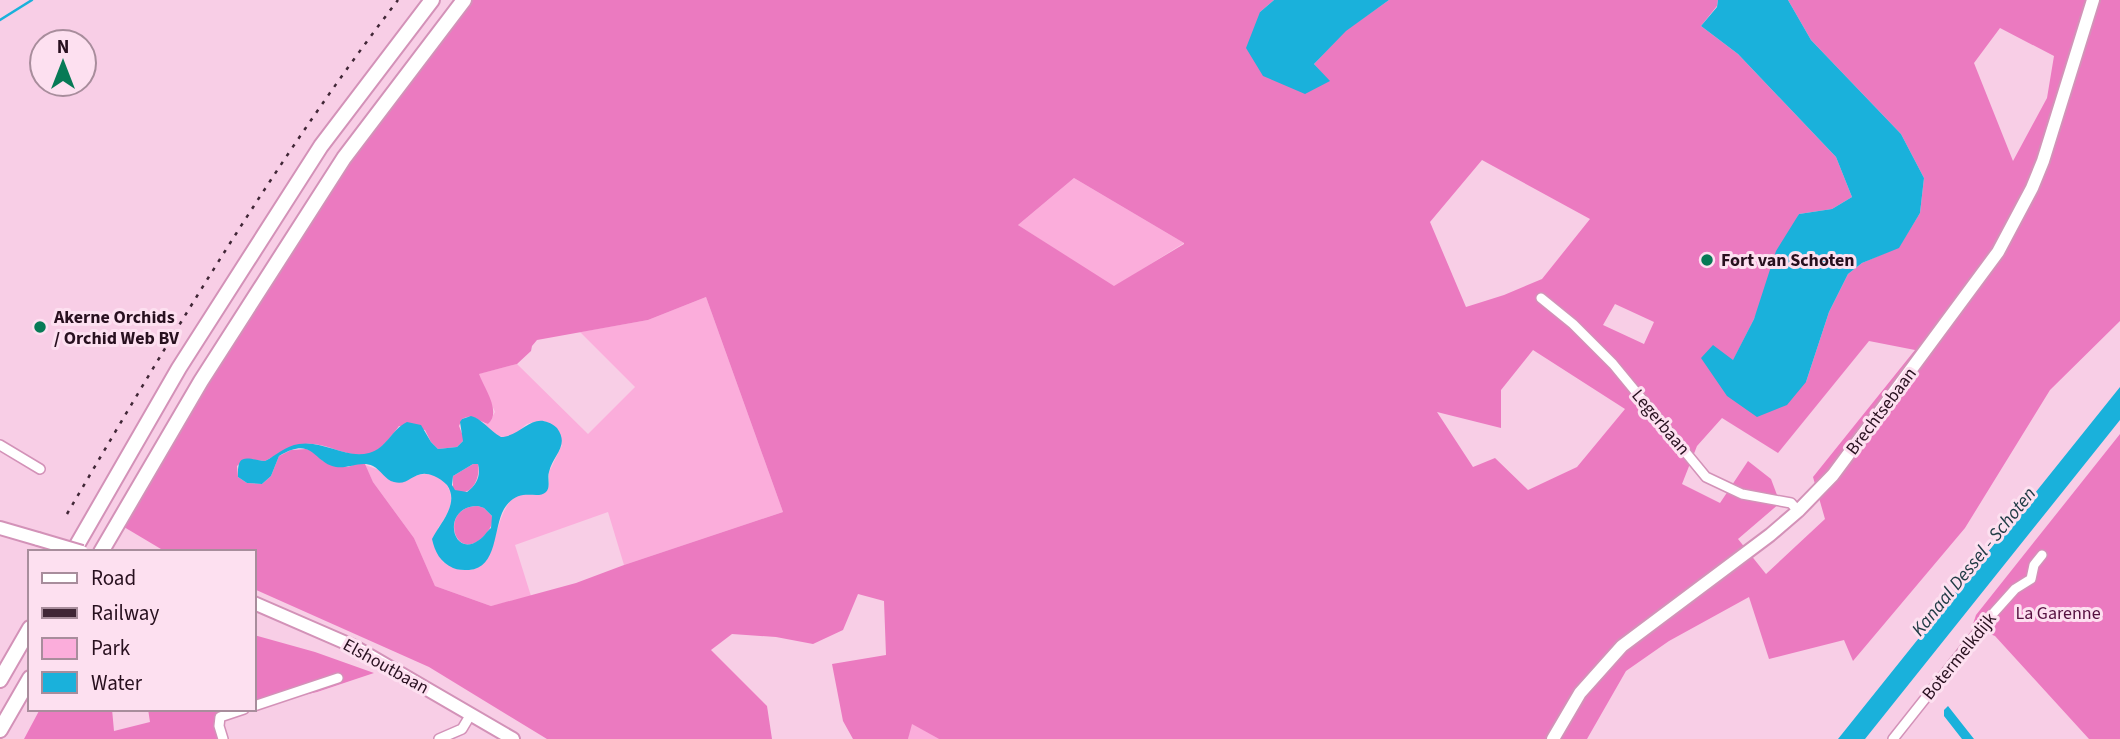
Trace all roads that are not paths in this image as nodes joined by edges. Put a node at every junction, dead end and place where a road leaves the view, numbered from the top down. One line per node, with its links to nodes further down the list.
1 (432, 0): 9 (highway)
2 (464, 0): 11 (highway)
3 (2093, 0): 7 (main road, Brechtsebaan)
4 (1541, 298): 7 (street, Legerbaan)
5 (0, 445): 6 (street)
6 (40, 469)
7 (1798, 511): 25 (main road, Brechtsebaan)
8 (0, 528): 10 (main road, bridge)
9 (75, 550)
10 (75, 550)
11 (102, 550)
12 (2042, 555): 26 (street, Botermelkdijk)
13 (256, 605): 20 (main road, Elshoutbaan)
14 (28, 631): 16 (highway)
15 (338, 678): 18 (street)
16 (0, 680)
17 (28, 681): 21 (highway)
18 (256, 705)
19 (238, 711): 22 (street)
20 (471, 714): 23 (street); 24 (main road, Elshoutbaan)
21 (0, 730)
22 (223, 739)
23 (439, 739)
24 (513, 739)
25 (1553, 739)
26 (1893, 739)

